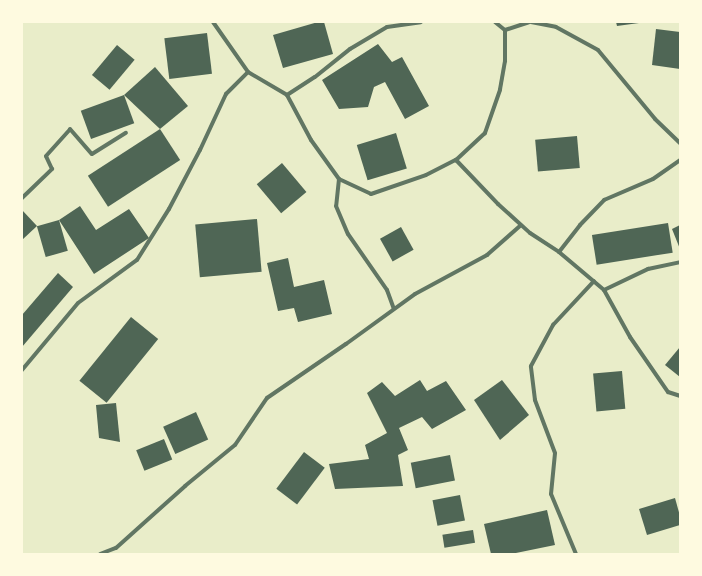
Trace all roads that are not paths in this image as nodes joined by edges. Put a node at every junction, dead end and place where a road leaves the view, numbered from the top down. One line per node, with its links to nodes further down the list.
1 (213, 22): 6 (street)
2 (420, 22): 7 (street)
3 (495, 22): 5 (street)
4 (530, 22): 5 (street); 9 (street)
5 (505, 30): 10 (street)
6 (248, 72): 7 (street); 20 (street)
7 (287, 95): 12 (street)
8 (126, 133): 13 (street)
9 (680, 144)
10 (456, 160): 12 (street); 14 (street)
11 (680, 160): 15 (street)
12 (339, 180): 19 (street)
13 (22, 198)
14 (521, 225): 15 (street); 19 (street)
15 (559, 252): 17 (street)
16 (680, 262): 18 (street)
17 (594, 281): 18 (street); 23 (street)
18 (604, 290): 21 (street)
19 (394, 309): 22 (street)
20 (22, 370)
21 (680, 396)
22 (100, 554)
23 (576, 554)

